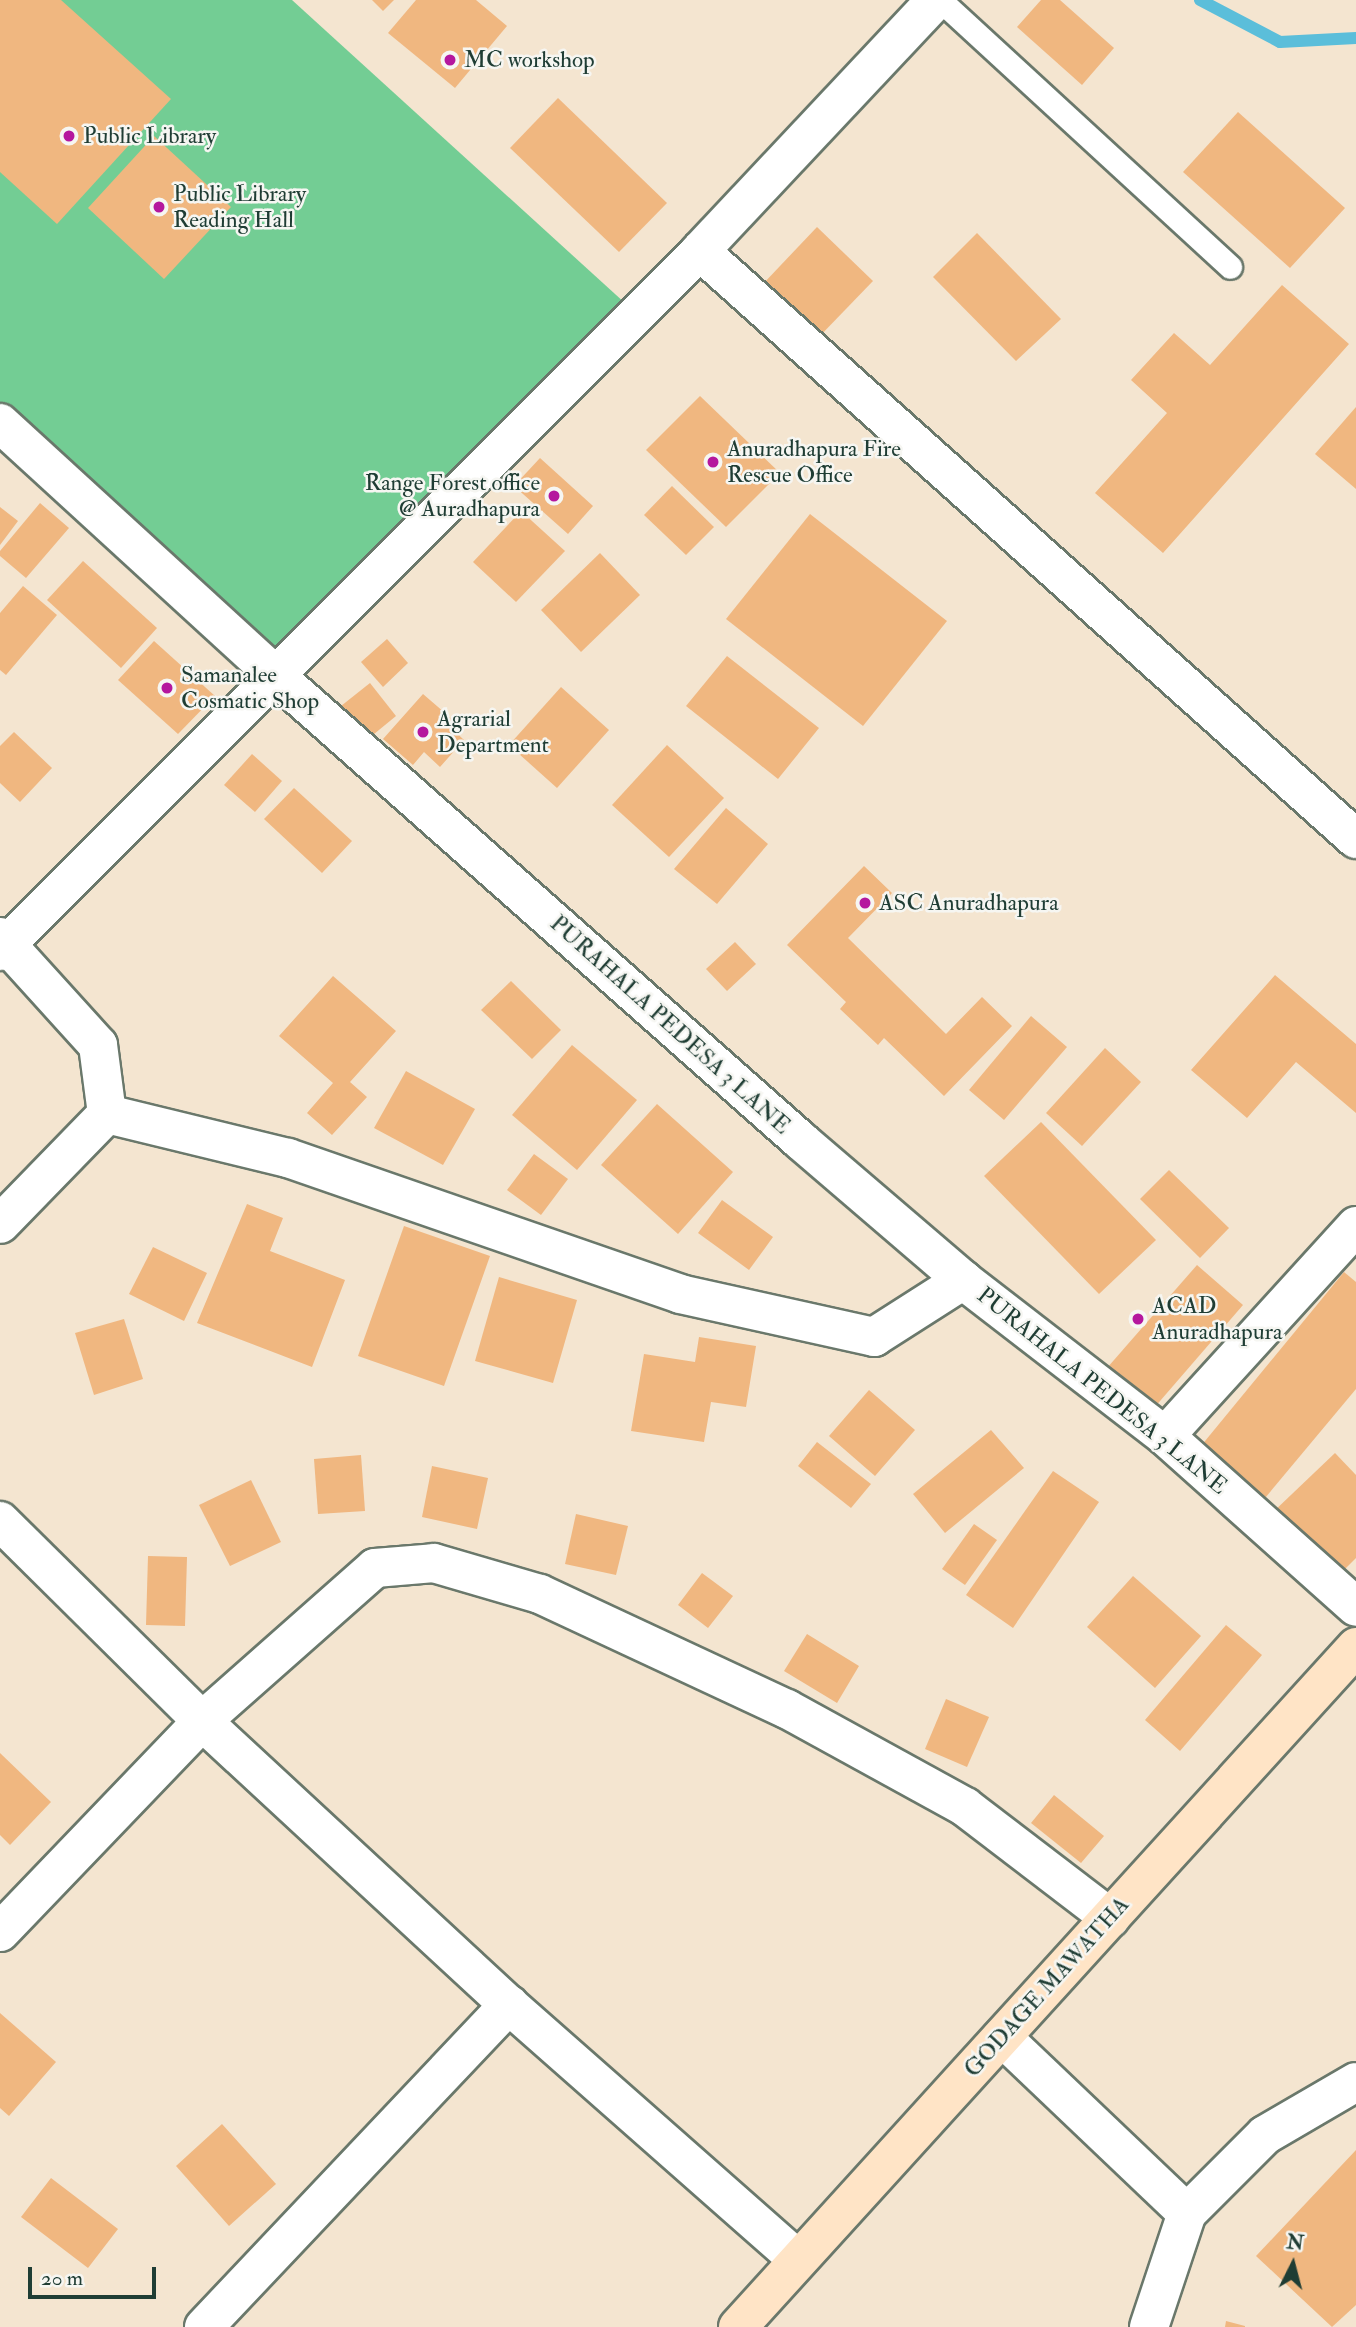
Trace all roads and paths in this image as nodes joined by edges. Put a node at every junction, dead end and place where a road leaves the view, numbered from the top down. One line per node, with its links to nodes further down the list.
1 (938, 0): 2 (street); 3 (lane)
2 (700, 251): 5 (street); 6 (street)
3 (1230, 267)
4 (0, 423): 5 (street, PURAHALA PEDESA 3 LANE)
5 (277, 677): 7 (street); 11 (street, PURAHALA PEDESA 3 LANE)
6 (1356, 839)
7 (3, 944): 8 (street)
8 (107, 1114): 9 (street); 11 (street)
9 (0, 1224)
10 (1356, 1226): 12 (street)
11 (963, 1280): 12 (street, PURAHALA PEDESA 3 LANE)
12 (1165, 1436): 14 (street, PURAHALA PEDESA 3 LANE)
13 (0, 1521): 16 (street)
14 (1356, 1607)
15 (1356, 1647): 17 (street, GODAGE MAWATHA)
16 (202, 1721): 17 (street); 18 (street); 19 (street)
17 (1110, 1918): 20 (street, GODAGE MAWATHA)
18 (0, 1932)
19 (509, 2006): 23 (street); 24 (street)
20 (1002, 2037): 22 (street); 23 (street, GODAGE MAWATHA)
21 (1356, 2082): 22 (street)
22 (1187, 2213): 26 (street)
23 (799, 2260): 25 (street, GODAGE MAWATHA)
24 (204, 2327)
25 (738, 2327)
26 (1149, 2327)

